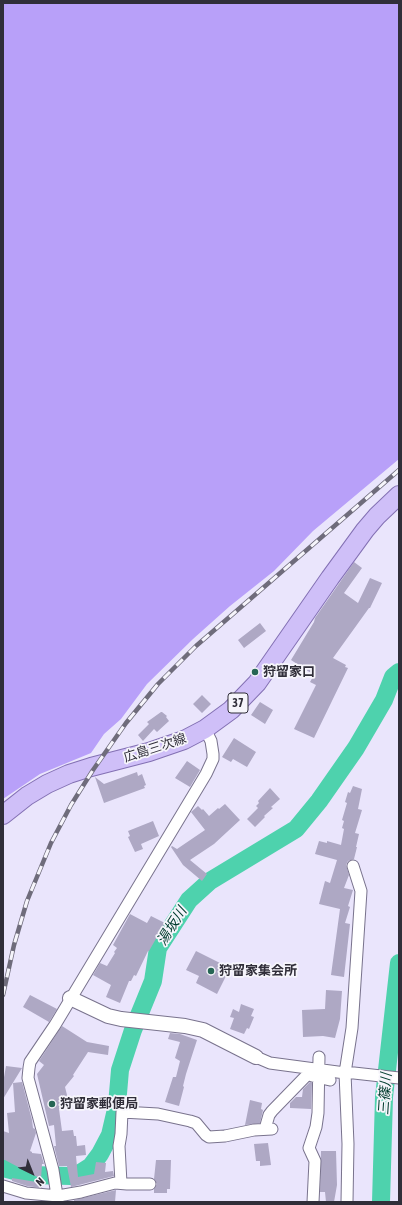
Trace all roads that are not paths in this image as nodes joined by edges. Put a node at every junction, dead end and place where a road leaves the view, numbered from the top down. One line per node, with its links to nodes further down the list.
1 (399, 495): 2 (main road, 広島三次線 / 37)
2 (205, 729): 3 (main road, 広島三次線 / 37); 5 (street)
3 (3, 814)
4 (353, 866): 9 (street)
5 (70, 998): 6 (street); 16 (street)
6 (256, 1057): 8 (street)
7 (319, 1057): 11 (street)
8 (285, 1065): 10 (street); 11 (street)
9 (349, 1073): 11 (street); 12 (street); 18 (street)
10 (307, 1075): 11 (street); 13 (street)
11 (323, 1076): 17 (street)
12 (399, 1078)
13 (121, 1183): 14 (street); 16 (street)
14 (150, 1184)
15 (3, 1186): 16 (street)
16 (58, 1199)
17 (313, 1202)
18 (347, 1202)

